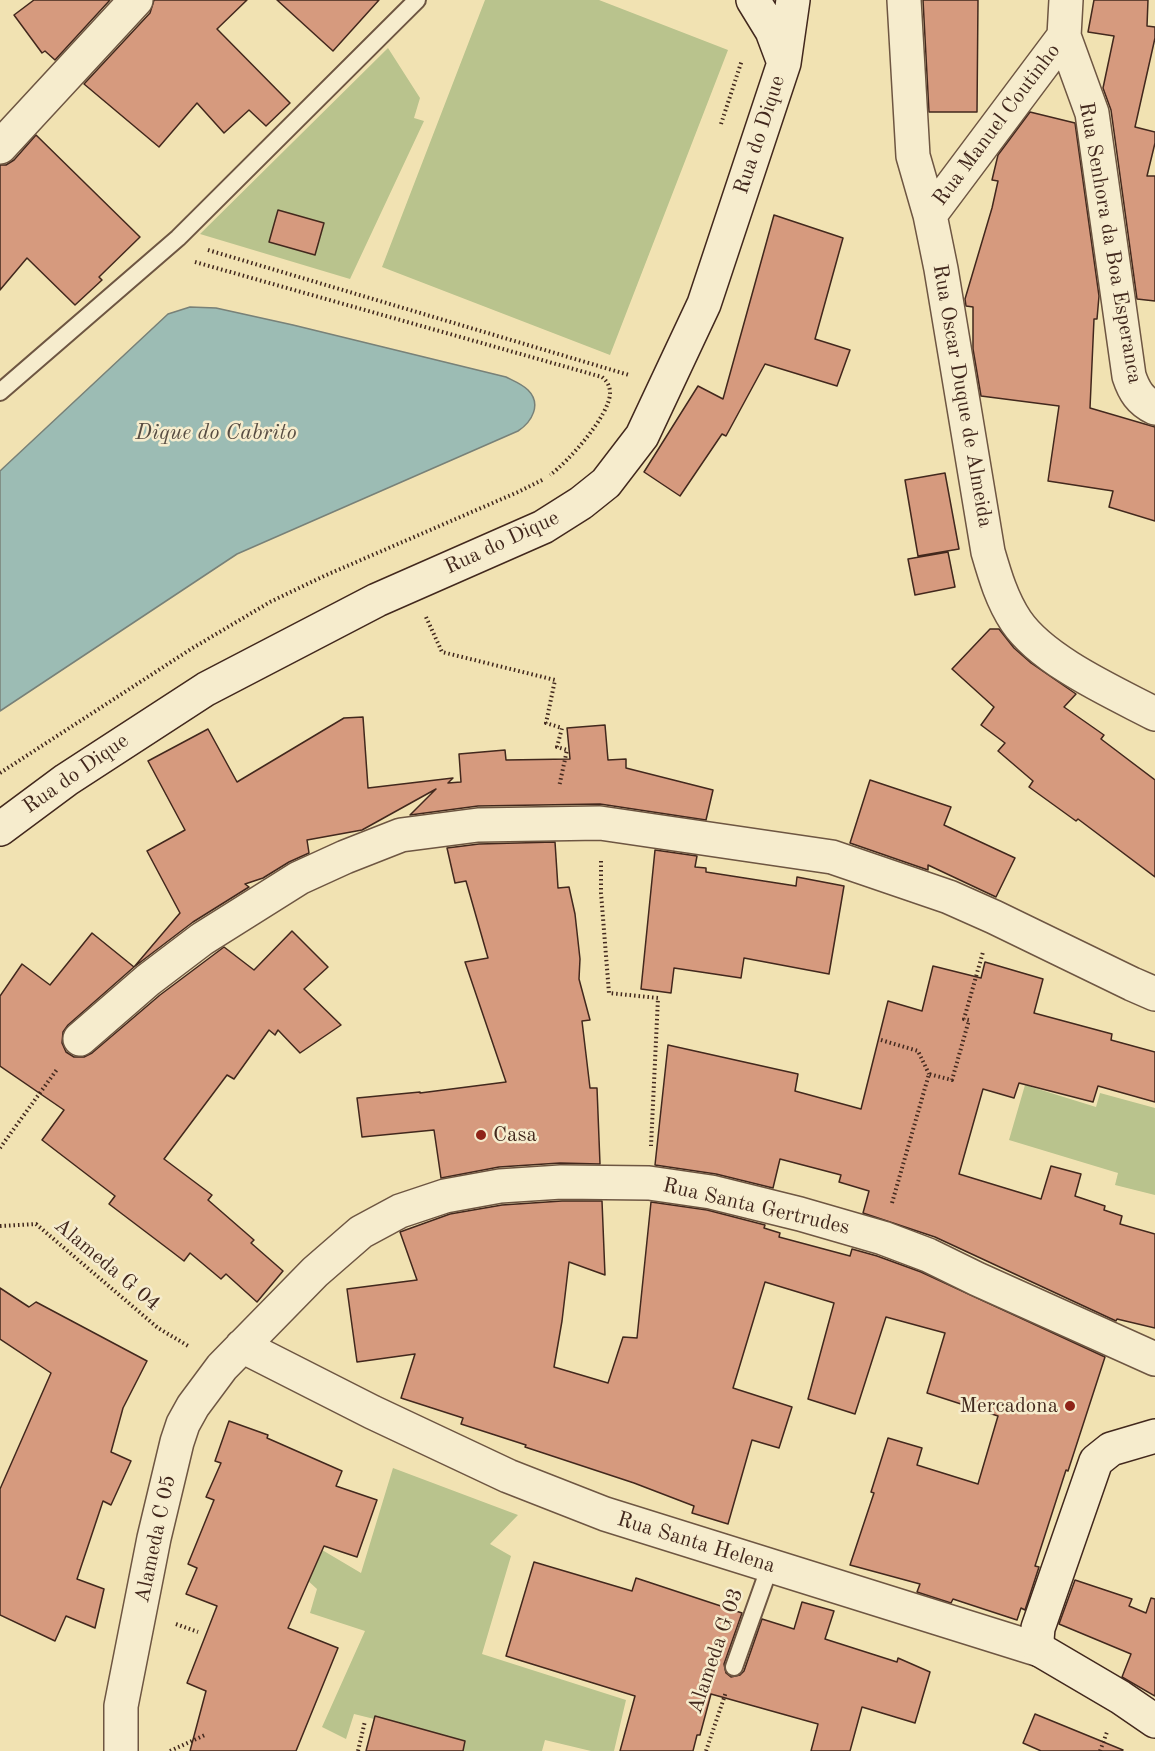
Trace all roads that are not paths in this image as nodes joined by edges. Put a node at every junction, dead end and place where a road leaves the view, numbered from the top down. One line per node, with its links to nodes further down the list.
1 (136, 0): 9 (street)
2 (417, 0): 11 (lane)
3 (753, 0): 8 (street)
4 (794, 0): 8 (street, Rua do Dique)
5 (904, 0): 10 (street, Rua Oscar Duque de Almeida)
6 (1066, 0): 7 (street)
7 (1064, 36): 10 (street, Rua Manuel Coutinho); 12 (street, Rua Senhora da Boa Esperanca)
8 (784, 63): 14 (street, Rua do Dique)
9 (0, 147)
10 (930, 215): 13 (street, Rua Oscar Duque de Almeida)
11 (0, 393)
12 (1155, 408)
13 (1155, 714)
14 (0, 829)
15 (1155, 994): 16 (street)
16 (80, 1039)
17 (242, 1347): 18 (street, Rua Santa Gertrudes); 20 (street, Rua Santa Helena); 24 (street, Alameda C 05)
18 (1155, 1359)
19 (1155, 1436): 21 (street)
20 (770, 1566): 21 (street, Rua Santa Helena); 22 (lane, Alameda G 03)
21 (1040, 1650): 23 (street, Rua Santa Helena)
22 (734, 1667)
23 (1155, 1721)
24 (121, 1751)

